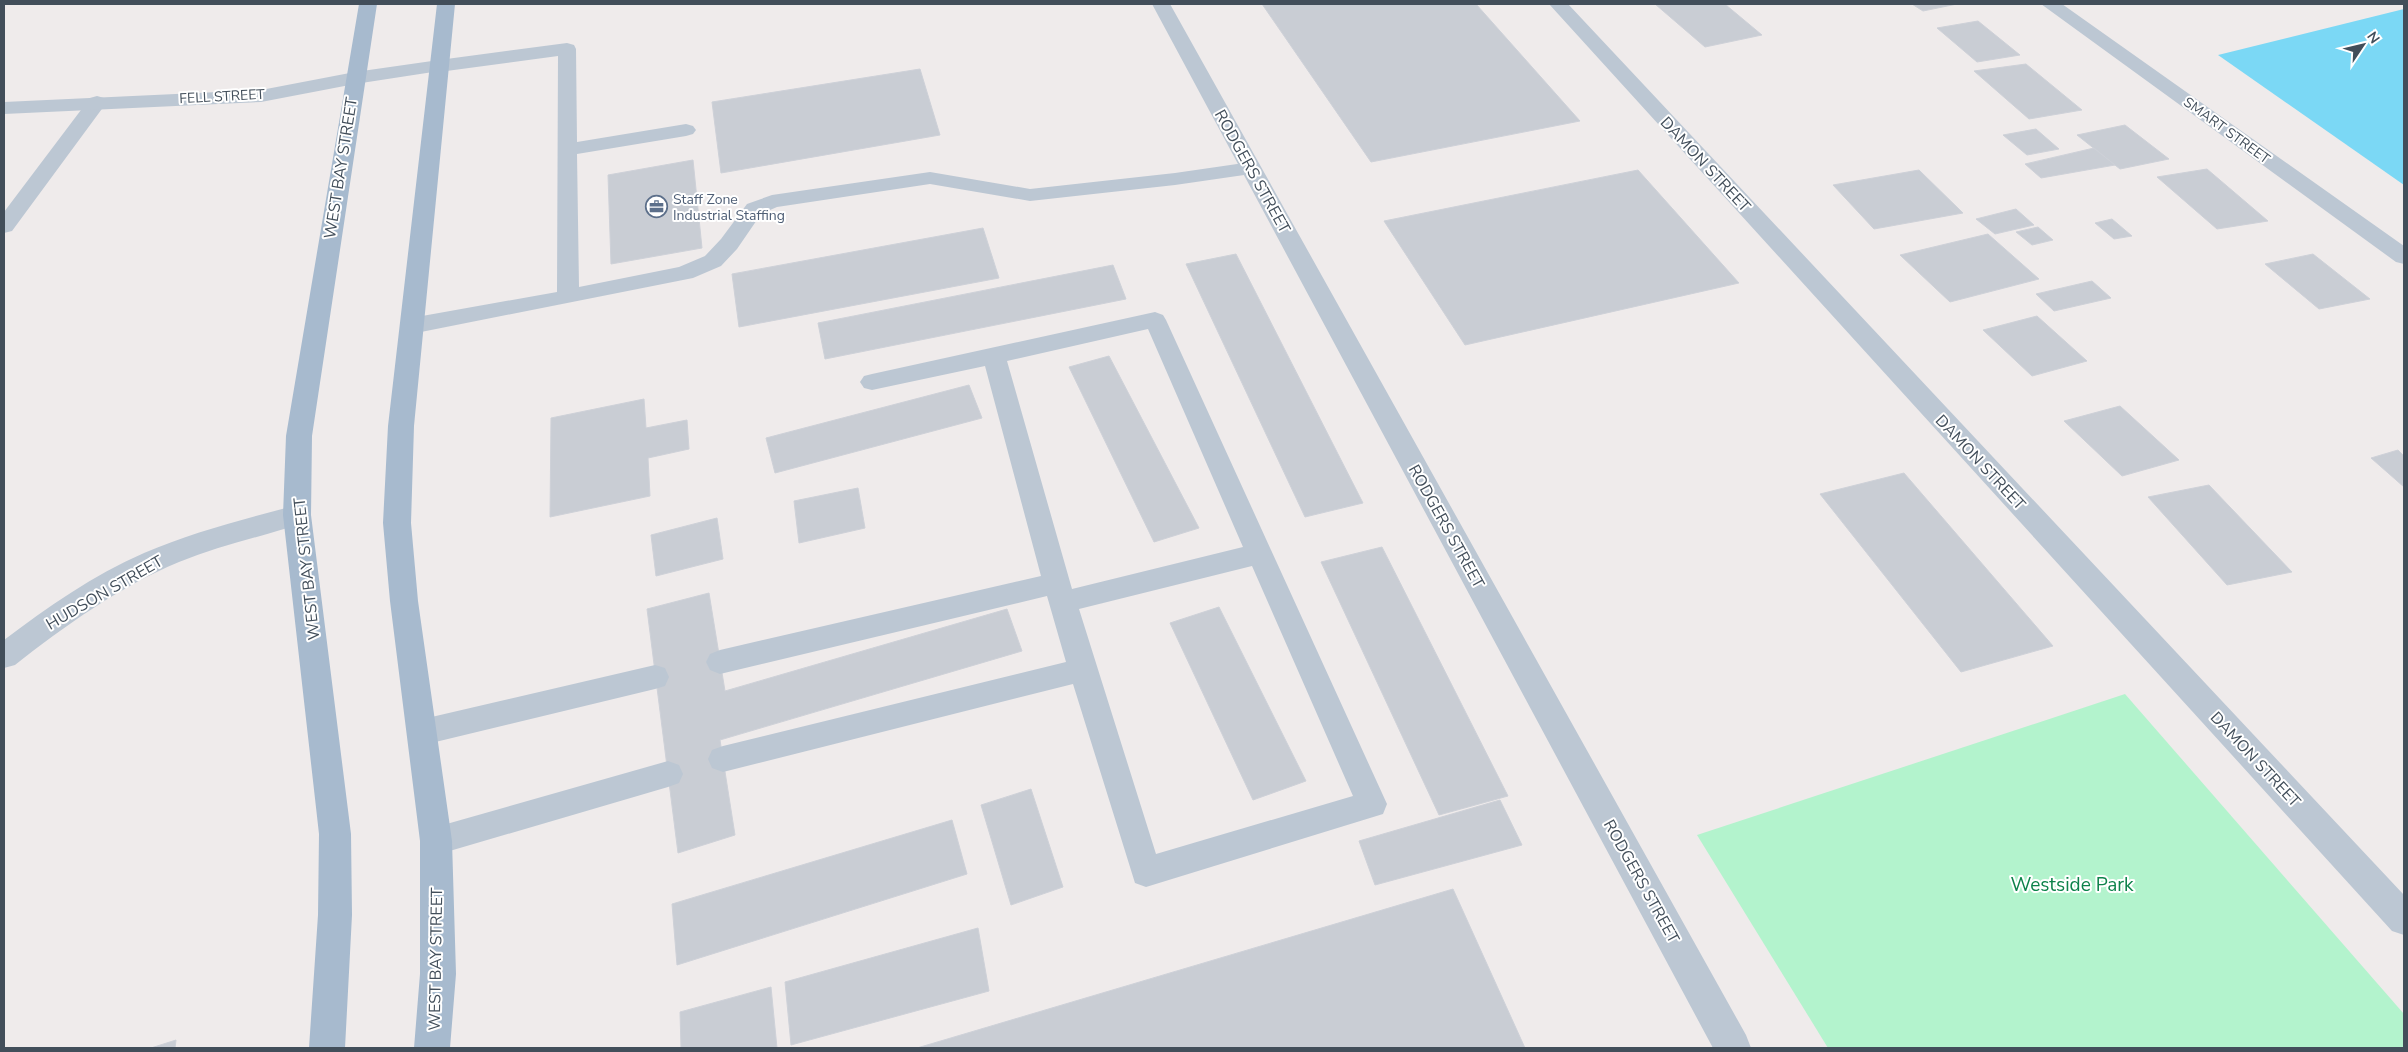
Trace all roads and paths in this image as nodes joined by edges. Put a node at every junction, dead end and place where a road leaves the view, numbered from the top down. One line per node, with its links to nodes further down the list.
1 (368, 4): 7 (main road, WEST BAY STREET)
2 (446, 4): 6 (main road, WEST BAY STREET)
3 (1162, 4): 12 (street, RODGERS STREET)
4 (1558, 4): 30 (street, DAMON STREET)
5 (2050, 4): 14 (street, SMART STREET)
6 (439, 66): 7 (street, FELL STREET); 11 (lane); 16 (main road, WEST BAY STREET)
7 (355, 78): 8 (street, FELL STREET); 19 (main road, WEST BAY STREET)
8 (97, 102): 9 (street, FELL STREET); 13 (lane)
9 (4, 108)
10 (686, 130): 11 (lane)
11 (567, 150): 15 (lane)
12 (1251, 168): 15 (lane); 33 (street, RODGERS STREET)
13 (4, 226)
14 (2404, 257)
15 (568, 297): 16 (lane)
16 (411, 326): 26 (main road, WEST BAY STREET)
17 (994, 356): 18 (lane); 20 (lane); 21 (lane)
18 (872, 382)
19 (297, 515): 22 (street, HUDSON STREET); 31 (main road, WEST BAY STREET)
20 (1260, 553): 21 (lane); 24 (lane)
21 (1060, 592): 23 (lane); 24 (lane)
22 (4, 656)
23 (720, 662)
24 (1084, 670): 27 (lane)
25 (655, 677): 26 (lane)
26 (423, 732): 29 (main road, WEST BAY STREET)
27 (723, 759)
28 (668, 774): 29 (lane)
29 (436, 841): 32 (main road, WEST BAY STREET)
30 (2404, 919)
31 (328, 1048)
32 (432, 1048)
33 (1733, 1048)

